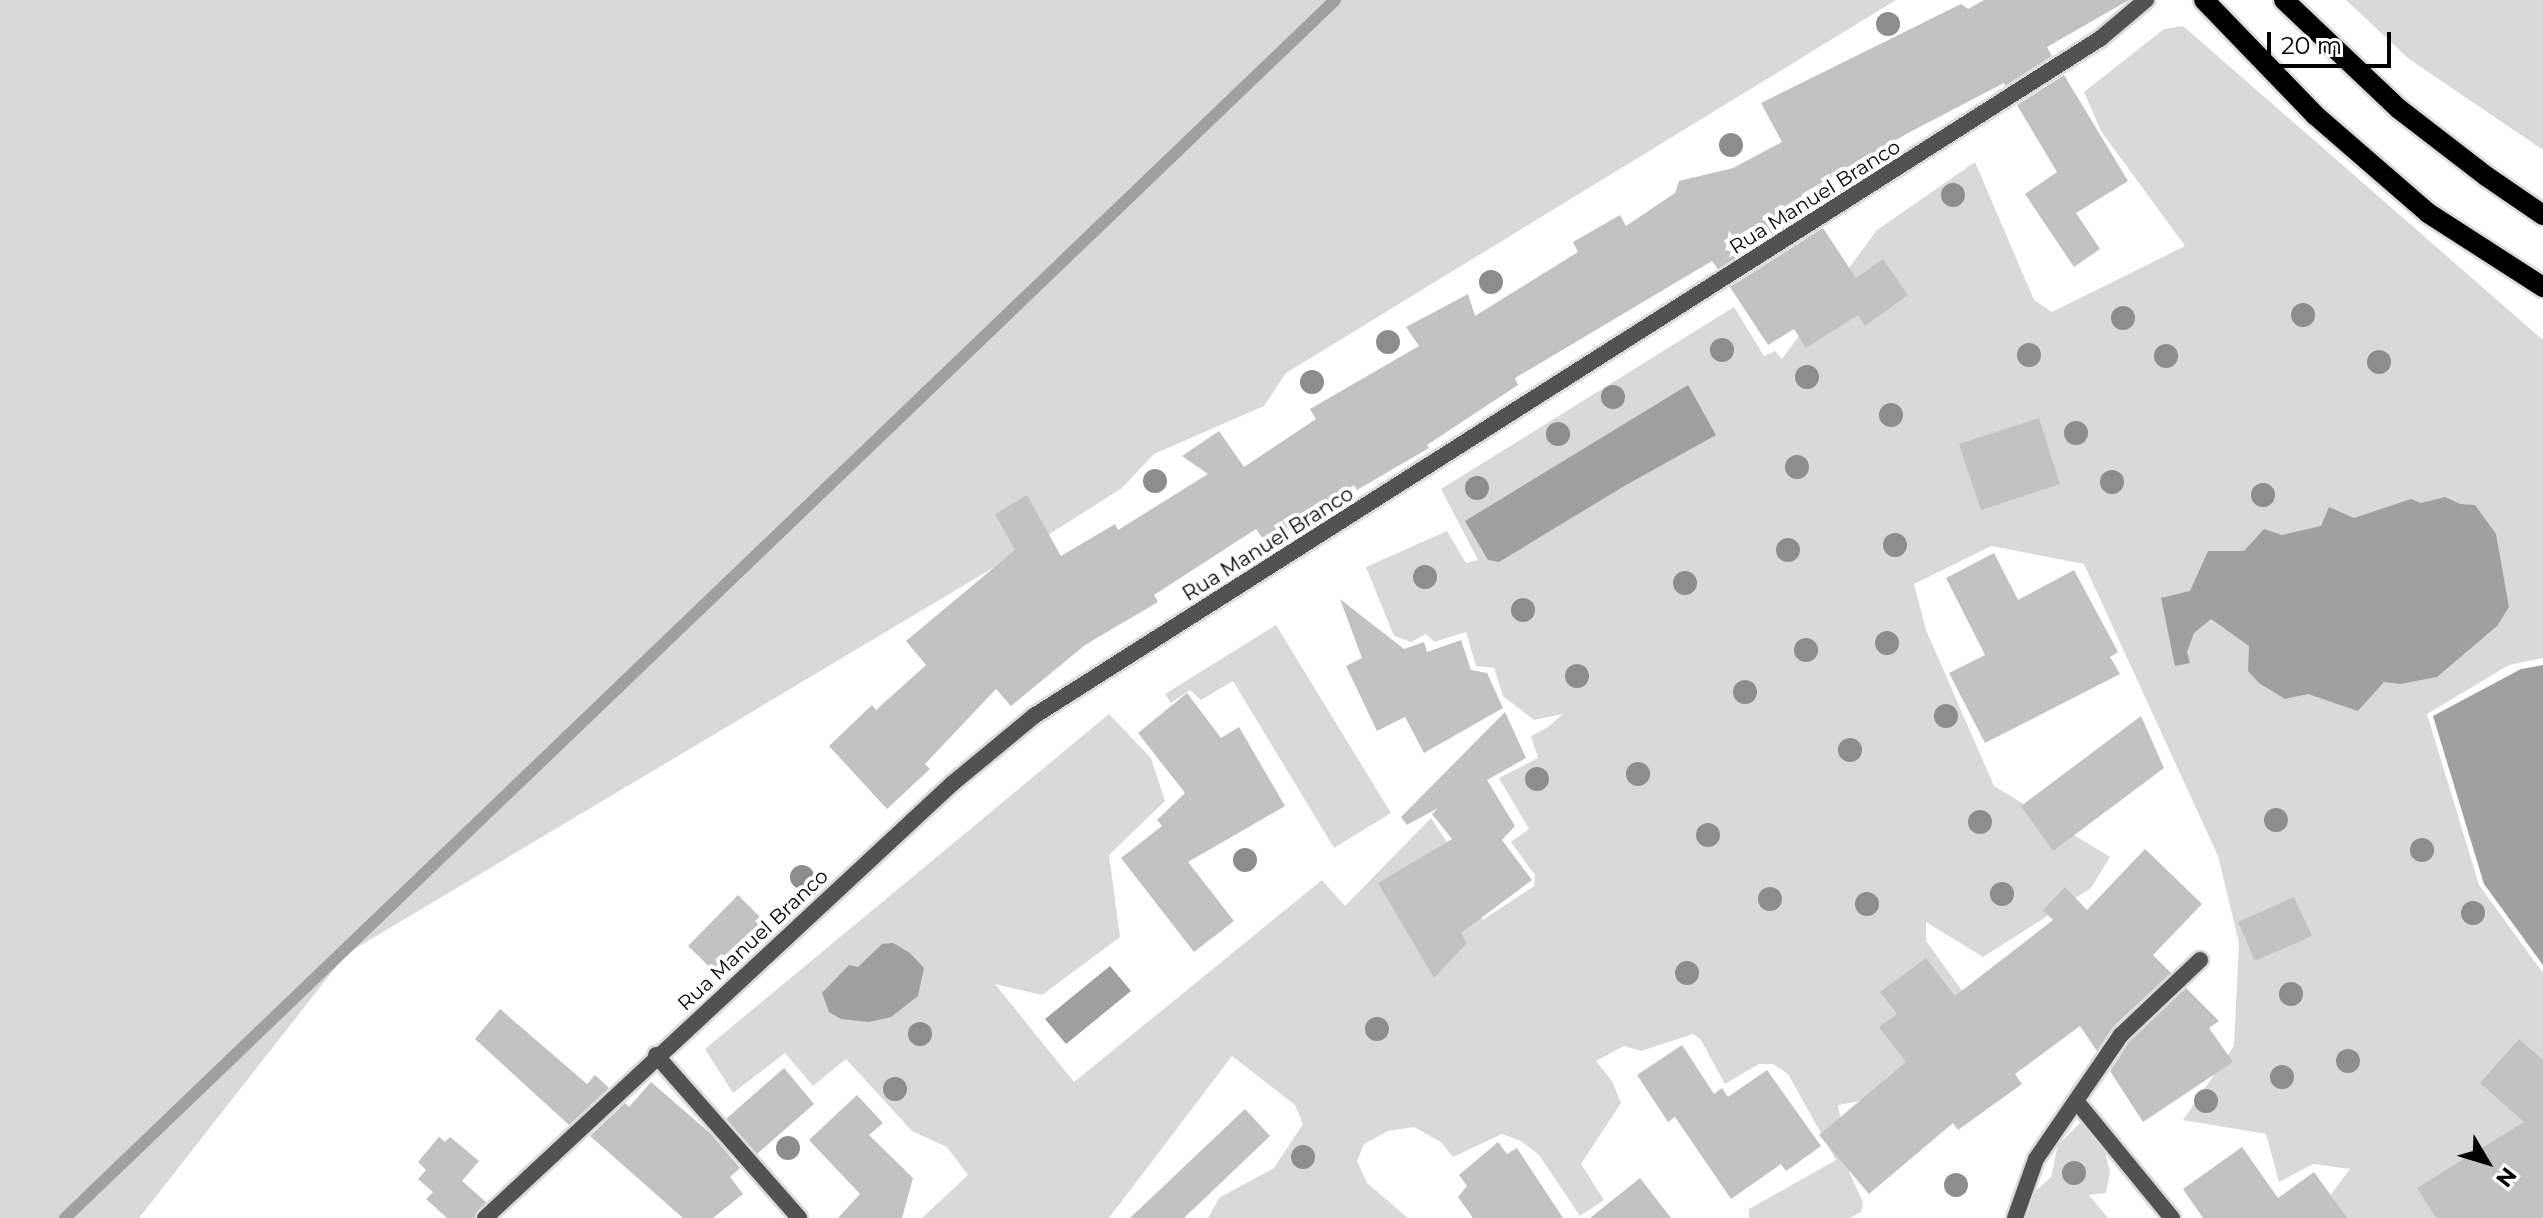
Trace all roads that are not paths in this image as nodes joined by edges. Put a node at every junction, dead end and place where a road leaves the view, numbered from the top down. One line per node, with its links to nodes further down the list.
1 (2146, 0): 7 (street, Rua Manuel Branco)
2 (2204, 0): 5 (main road)
3 (2284, 0): 4 (main road)
4 (2543, 215)
5 (2543, 287)
6 (2200, 960): 8 (street)
7 (656, 1055): 9 (street, Rua Manuel Branco); 10 (street)
8 (2077, 1102): 11 (street); 12 (street)
9 (485, 1218)
10 (799, 1218)
11 (2015, 1218)
12 (2172, 1218)

